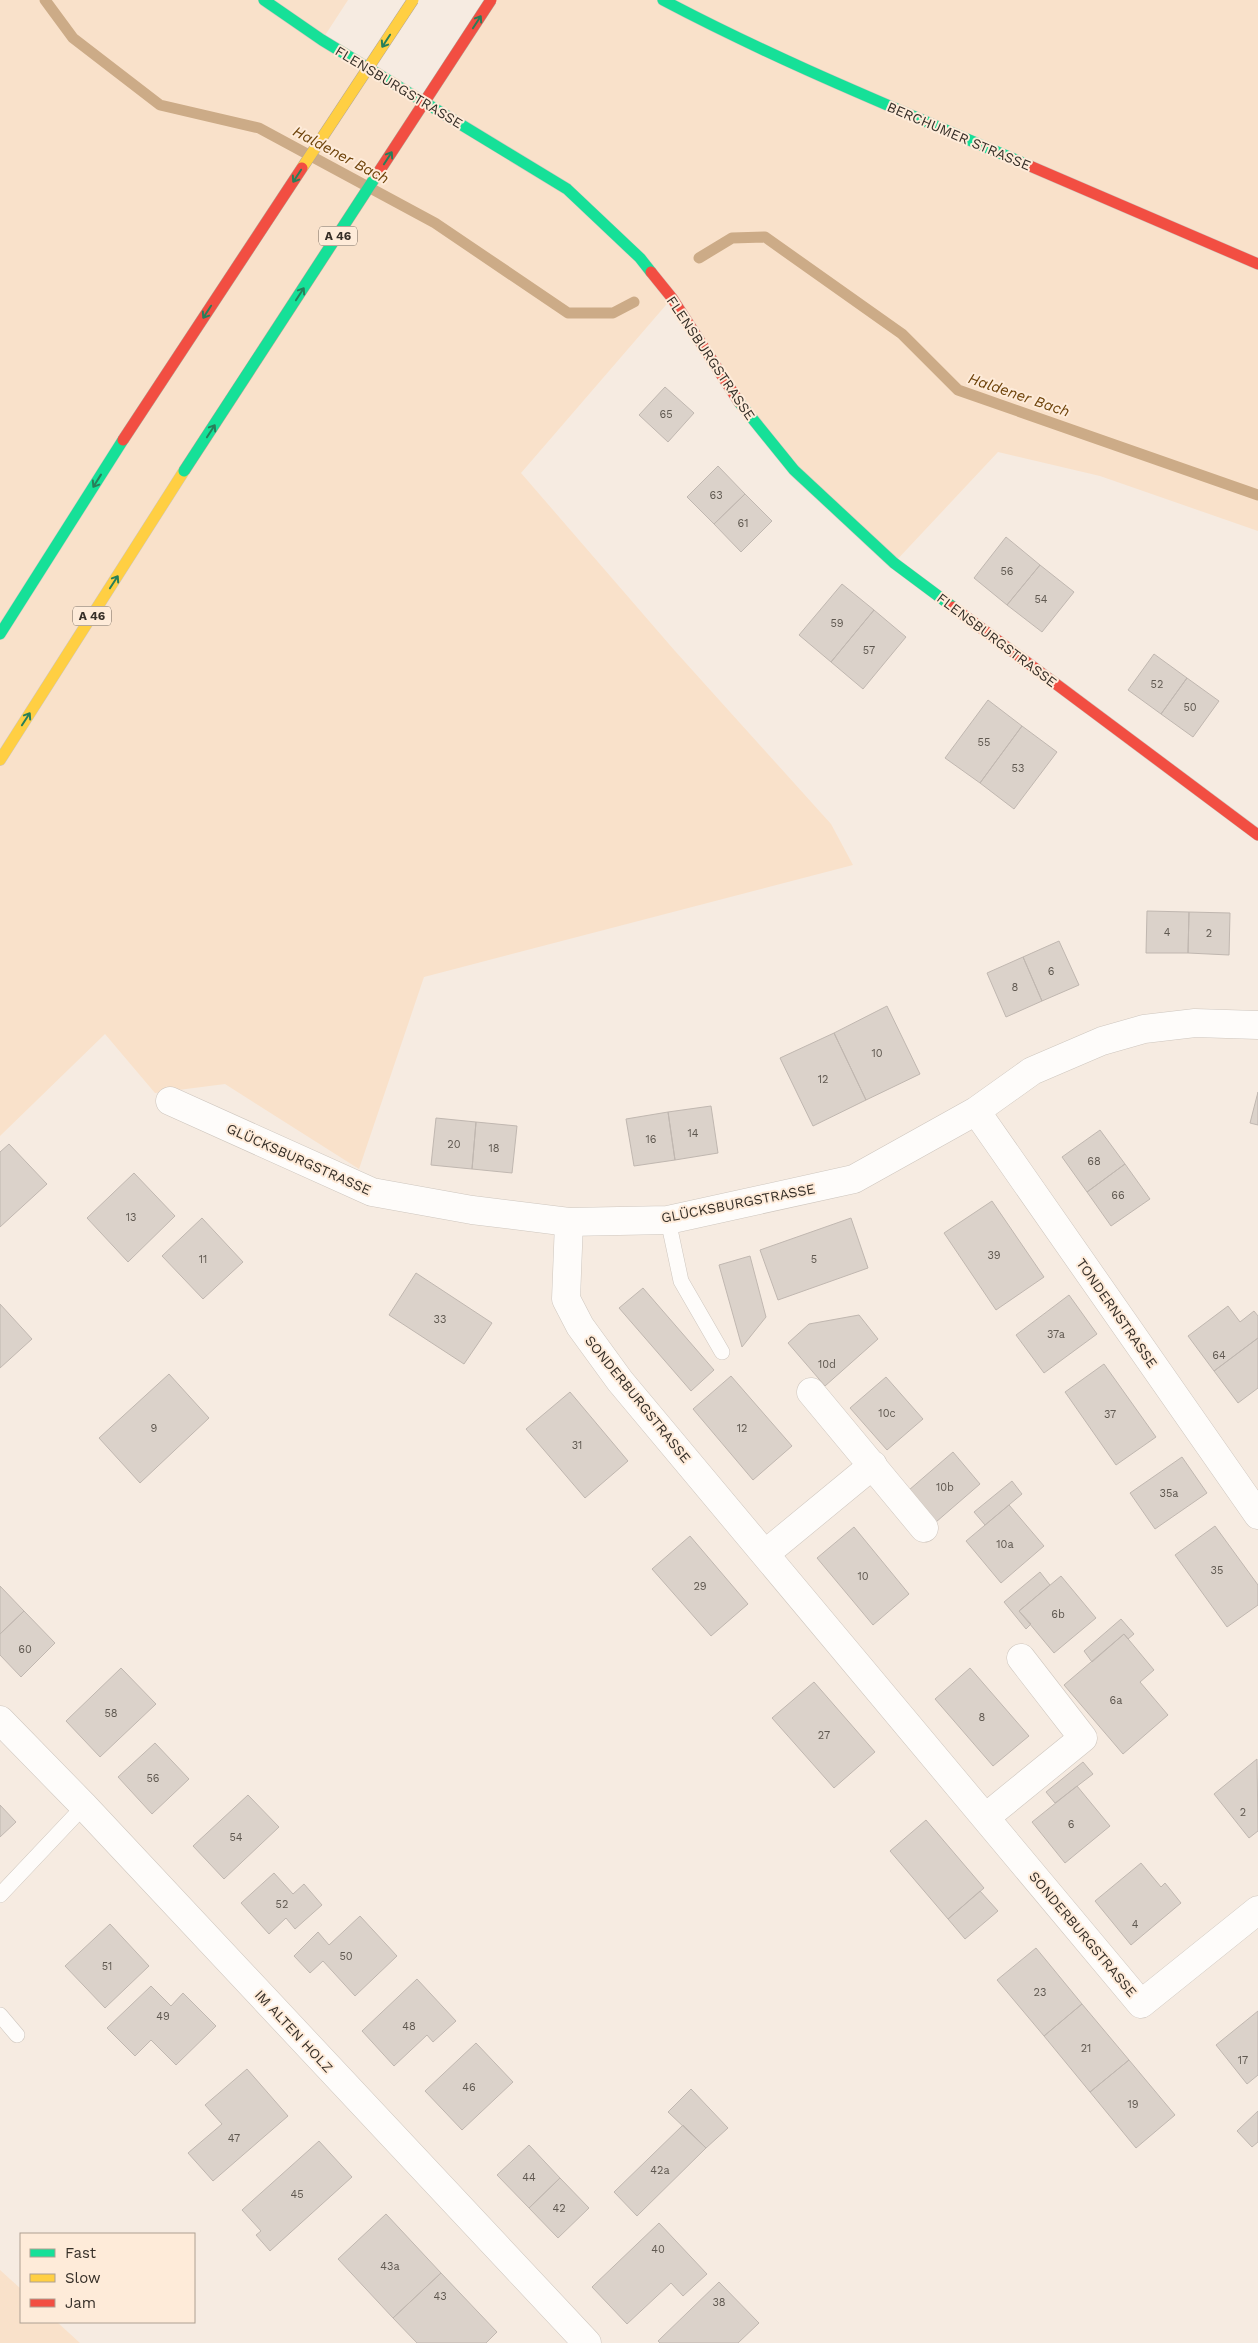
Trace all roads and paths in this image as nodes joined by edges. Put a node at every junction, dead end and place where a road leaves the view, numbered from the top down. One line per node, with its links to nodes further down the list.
1 (264, 0): 8 (main road, FLENSBURGSTRASSE)
2 (413, 0): 6 (main road, one-way to 6, bridge)
3 (491, 0): 7 (main road, A 46, one-way to 3, bridge)
4 (663, 0): 5 (main road, BERCHUMER STRASSE)
5 (1258, 264)
6 (0, 634)
7 (0, 760)
8 (1258, 835)
9 (1258, 1024): 11 (street, GLÜCKSBURGSTRASSE)
10 (170, 1101): 13 (street, GLÜCKSBURGSTRASSE)
11 (976, 1111): 12 (street, GLÜCKSBURGSTRASSE); 17 (street, TONDERNSTRASSE)
12 (668, 1220): 13 (street, GLÜCKSBURGSTRASSE); 14 (lane)
13 (569, 1222): 19 (street, SONDERBURGSTRASSE)
14 (722, 1352)
15 (811, 1392): 16 (street)
16 (873, 1465): 18 (street); 19 (street)
17 (1258, 1516)
18 (924, 1528)
19 (765, 1554): 23 (street, SONDERBURGSTRASSE)
20 (1021, 1658): 23 (street)
21 (0, 1720): 22 (street, IM ALTEN HOLZ)
22 (84, 1806): 24 (lane); 28 (street, IM ALTEN HOLZ)
23 (986, 1817): 25 (street, SONDERBURGSTRASSE)
24 (0, 1895)
25 (1258, 1910)
26 (0, 2015): 27 (lane)
27 (17, 2035)
28 (587, 2343)

